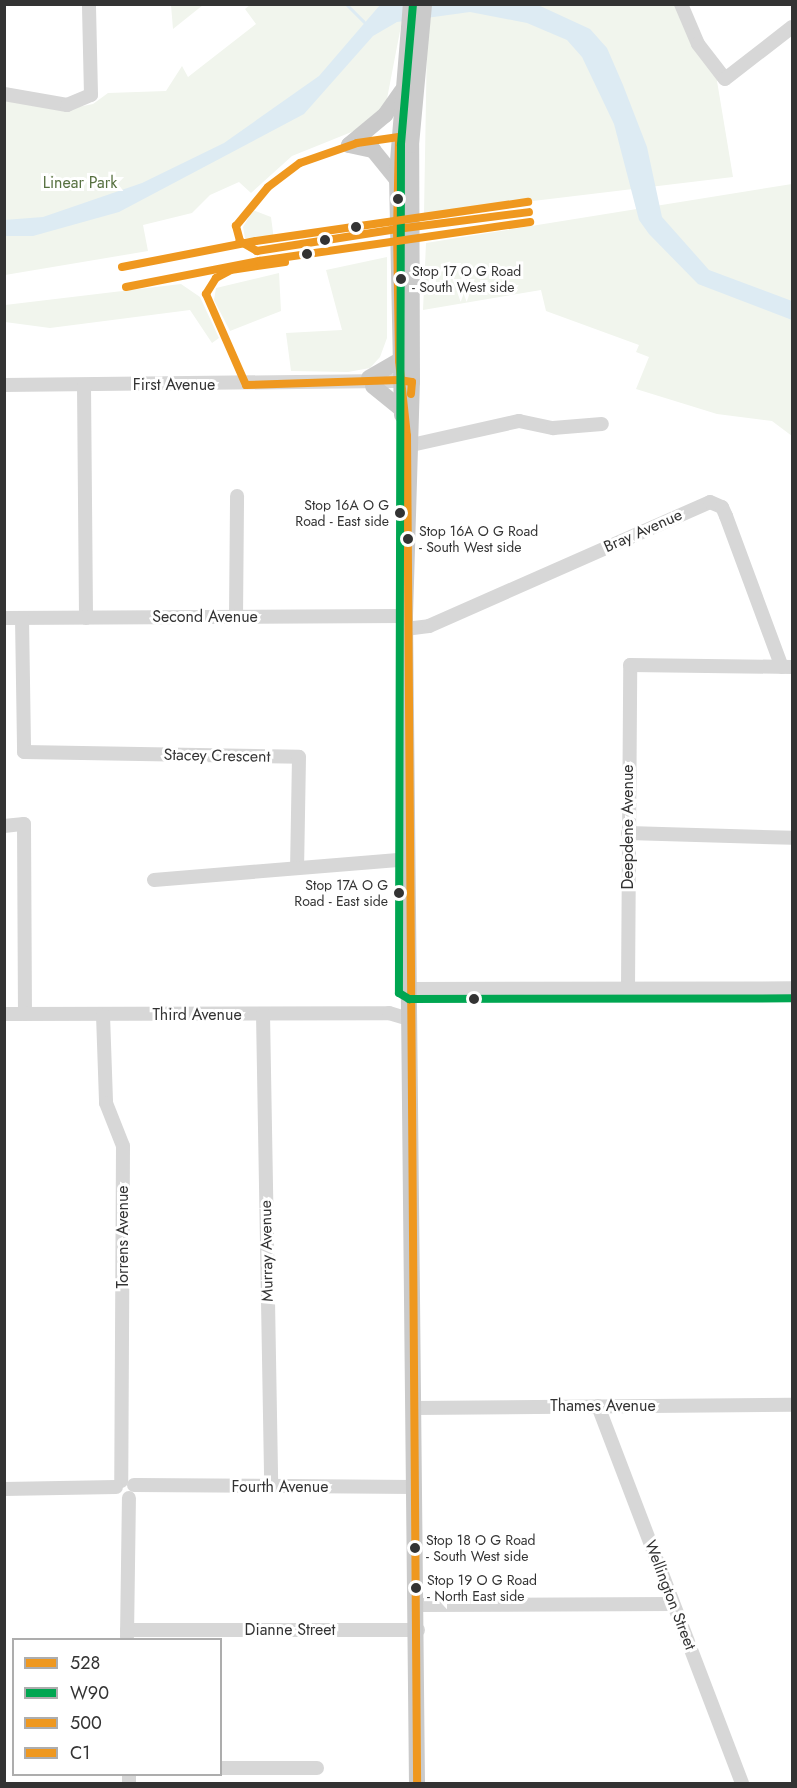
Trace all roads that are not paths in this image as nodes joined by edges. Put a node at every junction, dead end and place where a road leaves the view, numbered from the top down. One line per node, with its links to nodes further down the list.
1 (89, 4): 8 (street)
2 (411, 4): 6 (main road)
3 (424, 4): 6 (main road)
4 (681, 4): 5 (street)
5 (792, 27)
6 (413, 33): 7 (main road); 9 (main road)
7 (403, 90): 9 (main road); 10 (main road)
8 (4, 94)
9 (406, 136): 10 (main road); 11 (main road)
10 (397, 180): 11 (main road)
11 (405, 213): 12 (main road); 14 (main road)
12 (399, 361): 13 (main road); 14 (main road)
13 (371, 382): 14 (street, First Avenue); 16 (street, First Avenue); 17 (main road)
14 (404, 382): 17 (main road); 19 (main road)
15 (4, 385): 16 (street, First Avenue)
16 (84, 386): 24 (street)
17 (400, 408): 19 (main road)
18 (602, 424): 19 (street)
19 (407, 441): 25 (main road)
20 (237, 496): 21 (street)
21 (236, 617): 24 (street, Second Avenue); 25 (street, Second Avenue)
22 (4, 618): 23 (street, Second Avenue)
23 (22, 618): 24 (street, Second Avenue); 31 (street, Stacey Crescent)
24 (86, 618)
25 (405, 623): 26 (street, Bray Avenue); 30 (main road)
26 (787, 667): 28 (street, Deepdene Avenue)
27 (4, 826): 38 (street)
28 (628, 833): 29 (street); 33 (street, Deepdene Avenue)
29 (792, 838)
30 (407, 859): 31 (street); 35 (main road)
31 (297, 868): 32 (street)
32 (154, 880)
33 (628, 988): 34 (street); 35 (street)
34 (792, 988)
35 (409, 996): 36 (street, Third Avenue); 41 (main road)
36 (389, 1013): 39 (street, Third Avenue); 41 (street, Third Avenue)
37 (4, 1014): 38 (street, Third Avenue)
38 (26, 1014): 40 (street, Third Avenue)
39 (263, 1014): 40 (street, Third Avenue); 46 (street, Murray Avenue)
40 (103, 1015): 48 (street, Torrens Avenue)
41 (409, 1019): 44 (main road)
42 (598, 1406): 43 (street, Thames Avenue); 44 (street, Thames Avenue); 49 (street, Wellington Street)
43 (792, 1406)
44 (414, 1408): 45 (main road)
45 (414, 1487): 46 (street, Fourth Avenue); 50 (main road)
46 (271, 1488): 48 (street, Fourth Avenue)
47 (4, 1489): 48 (street, Fourth Avenue)
48 (127, 1489): 52 (street, Torrens Avenue)
49 (673, 1604): 50 (street); 56 (street, Wellington Street)
50 (417, 1605): 51 (main road)
51 (418, 1630): 52 (street, Dianne Street); 55 (main road)
52 (127, 1635)
53 (222, 1768): 54 (street)
54 (317, 1768)
55 (417, 1784)
56 (742, 1784)

